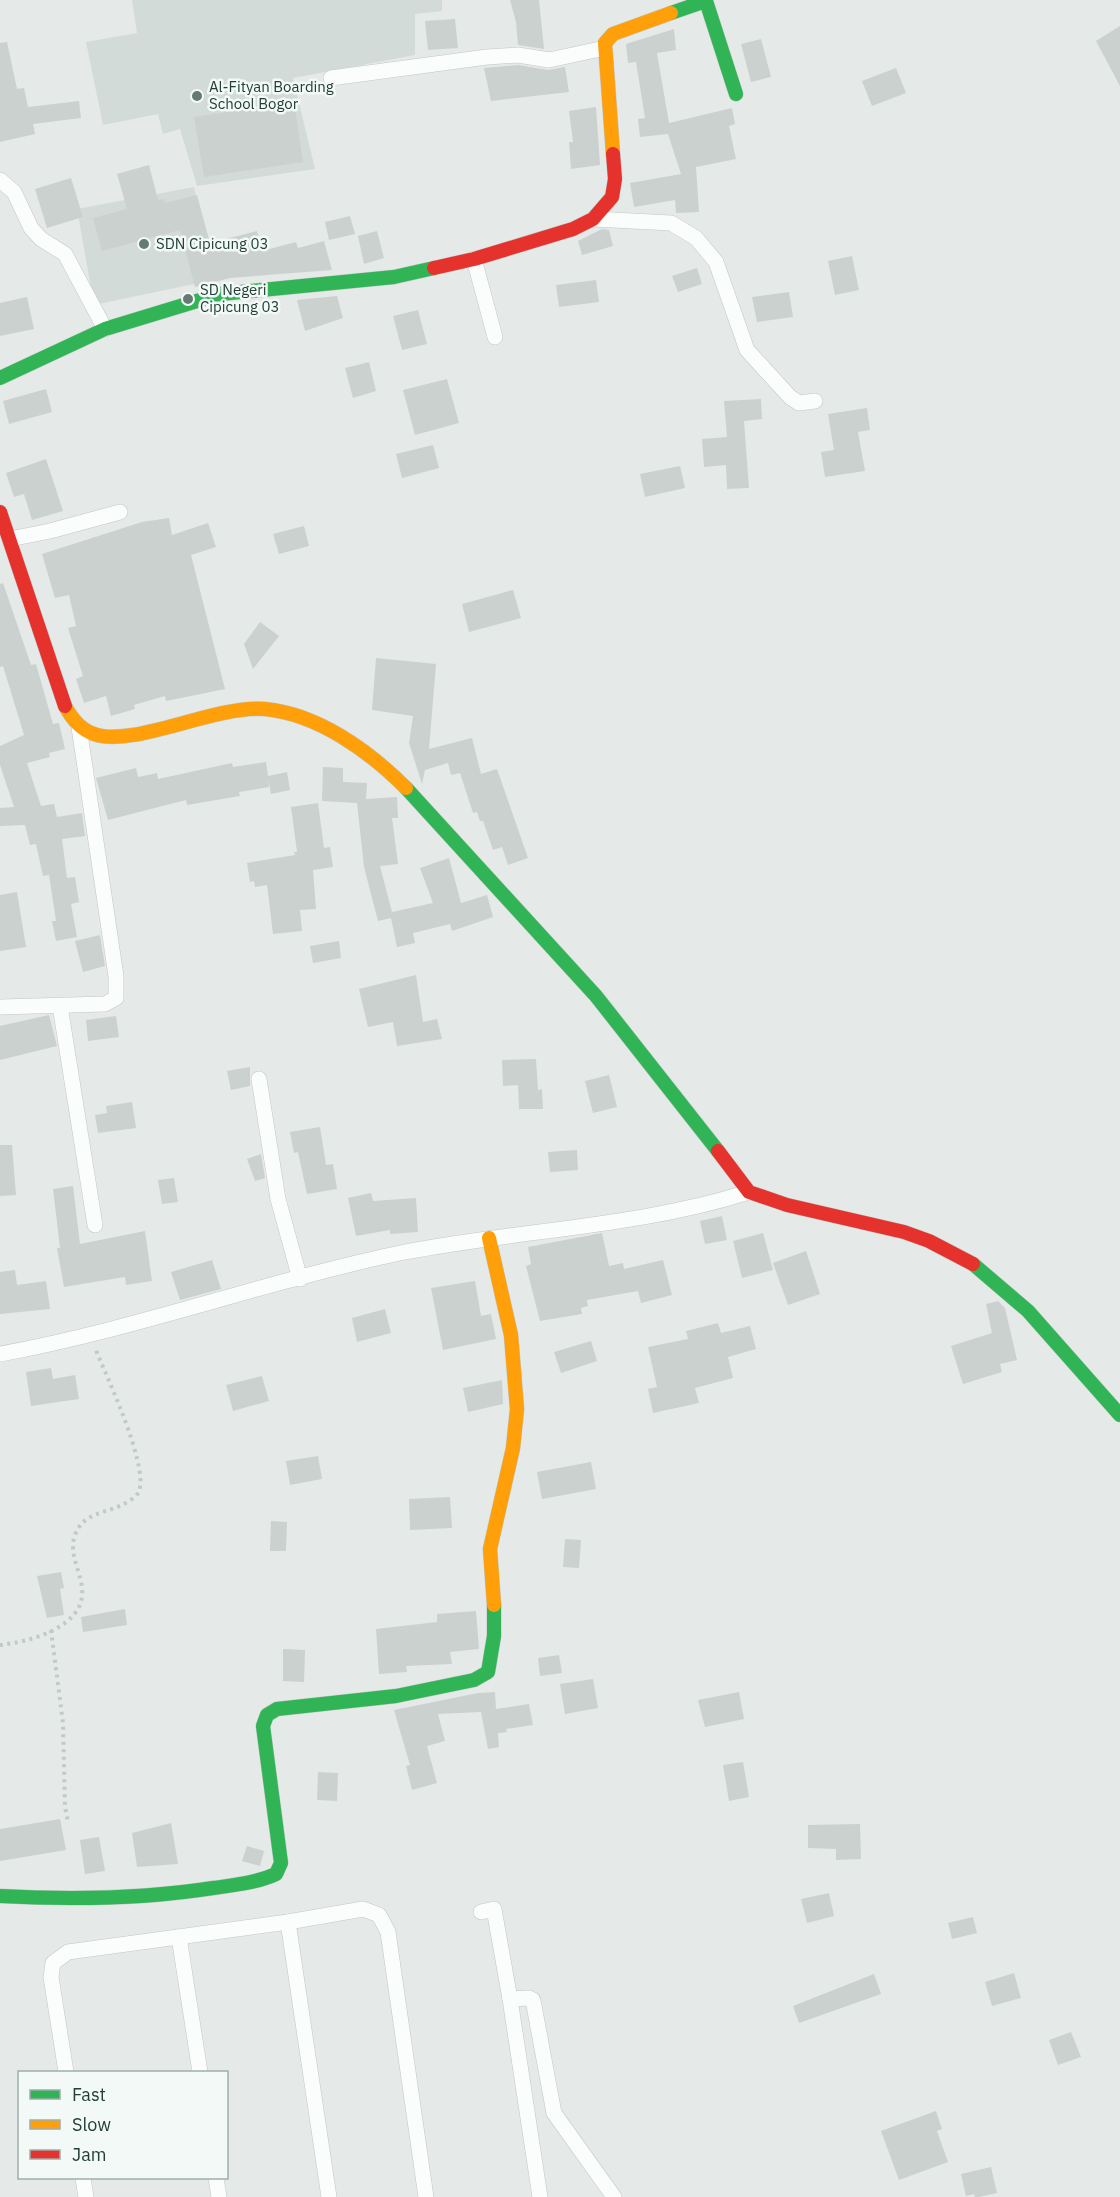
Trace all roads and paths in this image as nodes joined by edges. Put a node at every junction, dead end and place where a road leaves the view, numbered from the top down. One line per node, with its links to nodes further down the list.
1 (707, 0): 2 (street); 4 (street)
2 (605, 48): 3 (street); 6 (street)
3 (331, 78)
4 (736, 94)
5 (0, 180): 8 (street)
6 (593, 219): 7 (street); 11 (street)
7 (474, 259): 8 (street); 9 (street)
8 (105, 329): 10 (street)
9 (495, 336)
10 (0, 378)
11 (815, 401)
12 (0, 512): 14 (street)
13 (120, 512): 14 (street)
14 (10, 539): 15 (street)
15 (79, 727): 17 (street); 19 (street)
16 (0, 1006): 17 (street)
17 (60, 1006): 20 (street)
18 (259, 1079): 22 (street)
19 (749, 1192): 21 (street); 25 (street)
20 (95, 1225)
21 (489, 1238): 22 (street); 29 (street)
22 (300, 1279): 23 (street)
23 (90, 1334): 24 (street); 26 (path)
24 (0, 1354)
25 (1120, 1414)
26 (51, 1630): 27 (path); 28 (path)
27 (0, 1645)
28 (69, 1822)
29 (0, 1896)
30 (481, 1912): 33 (street)
31 (288, 1922): 32 (street); 42 (street); 43 (street)
32 (179, 1937): 34 (street); 35 (street)
33 (510, 2000): 36 (street); 37 (street)
34 (66, 2071)
35 (200, 2071)
36 (554, 2113): 37 (street); 45 (street)
37 (529, 2118): 44 (street)
38 (83, 2179): 40 (street)
39 (216, 2179): 41 (street)
40 (86, 2197)
41 (219, 2197)
42 (329, 2197)
43 (426, 2197)
44 (540, 2197)
45 (614, 2197)

